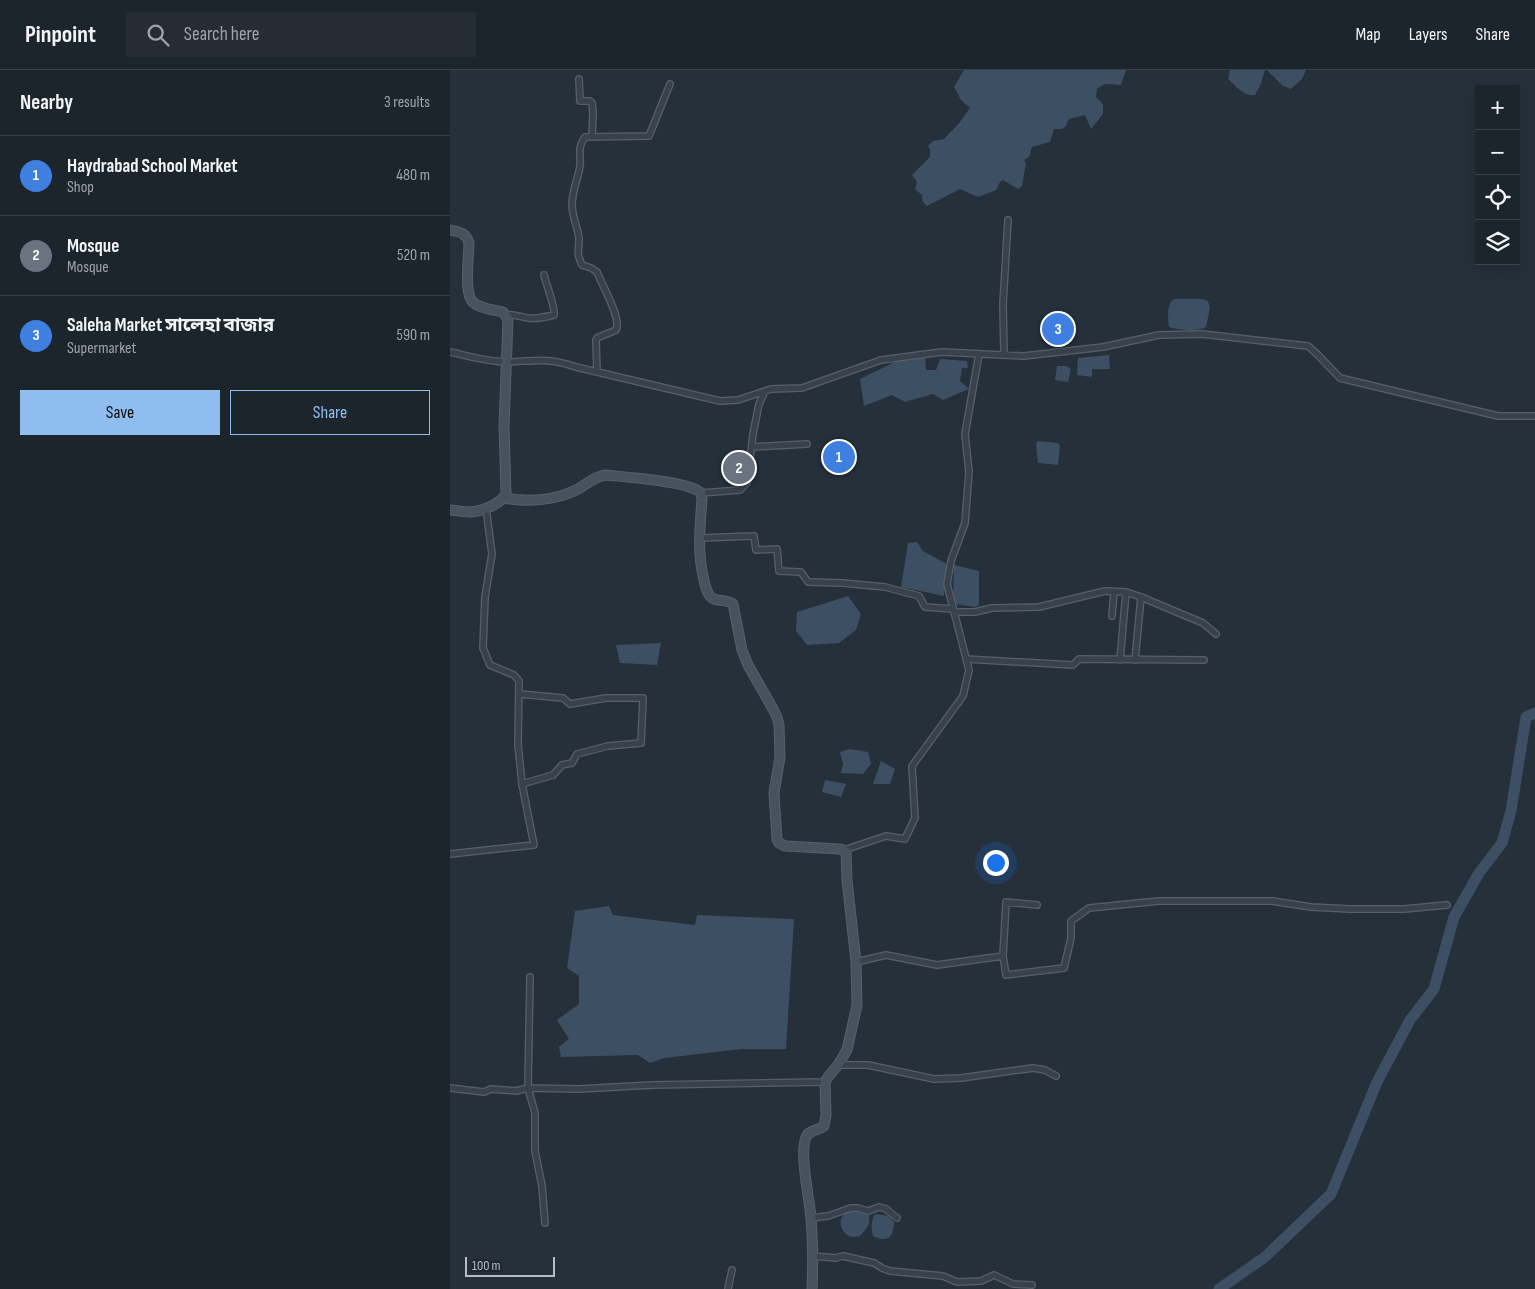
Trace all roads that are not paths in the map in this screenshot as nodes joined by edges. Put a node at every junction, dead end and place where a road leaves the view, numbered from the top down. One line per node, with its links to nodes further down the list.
1 (580, 80): 3 (street)
2 (670, 84): 3 (street)
3 (592, 136): 12 (street)
4 (1008, 220): 10 (street)
5 (450, 230): 7 (street)
6 (544, 276): 7 (street)
7 (506, 314): 11 (street)
8 (450, 352): 11 (street)
9 (978, 354): 10 (street); 13 (street); 25 (street)
10 (1004, 354): 14 (street)
11 (506, 362): 12 (street); 18 (street)
12 (596, 372): 13 (street)
13 (765, 391): 16 (street)
14 (1535, 416)
15 (806, 444): 16 (street)
16 (752, 447): 17 (street)
17 (701, 493): 18 (street); 21 (street)
18 (504, 498): 19 (street)
19 (486, 508): 20 (street); 32 (street)
20 (450, 510)
21 (700, 538): 25 (street); 34 (street)
22 (1114, 592): 23 (street); 25 (street); 26 (street)
23 (1126, 592): 24 (street); 29 (street)
24 (1141, 597): 27 (street); 30 (street)
25 (953, 610): 28 (street)
26 (1112, 616)
27 (1216, 634)
28 (966, 659): 29 (street); 34 (street)
29 (1120, 660): 30 (street)
30 (1135, 660): 31 (street)
31 (1204, 660)
32 (520, 694): 33 (street); 33 (street)
33 (522, 784): 35 (street)
34 (844, 850): 39 (street)
35 (450, 854)
36 (1038, 905): 38 (street)
37 (1447, 905): 38 (street)
38 (1003, 956): 39 (street)
39 (856, 962): 41 (street)
40 (530, 978): 45 (street)
41 (838, 1065): 42 (street); 43 (street)
42 (1056, 1076)
43 (825, 1082): 45 (street); 46 (street)
44 (450, 1088): 45 (street)
45 (528, 1088): 48 (street)
46 (811, 1218): 47 (street); 49 (street)
47 (897, 1218)
48 (545, 1222)
49 (813, 1256): 52 (street); 54 (street)
50 (732, 1270): 53 (street)
51 (1032, 1285): 52 (street)
52 (1012, 1286)
53 (728, 1289)
54 (812, 1289)

